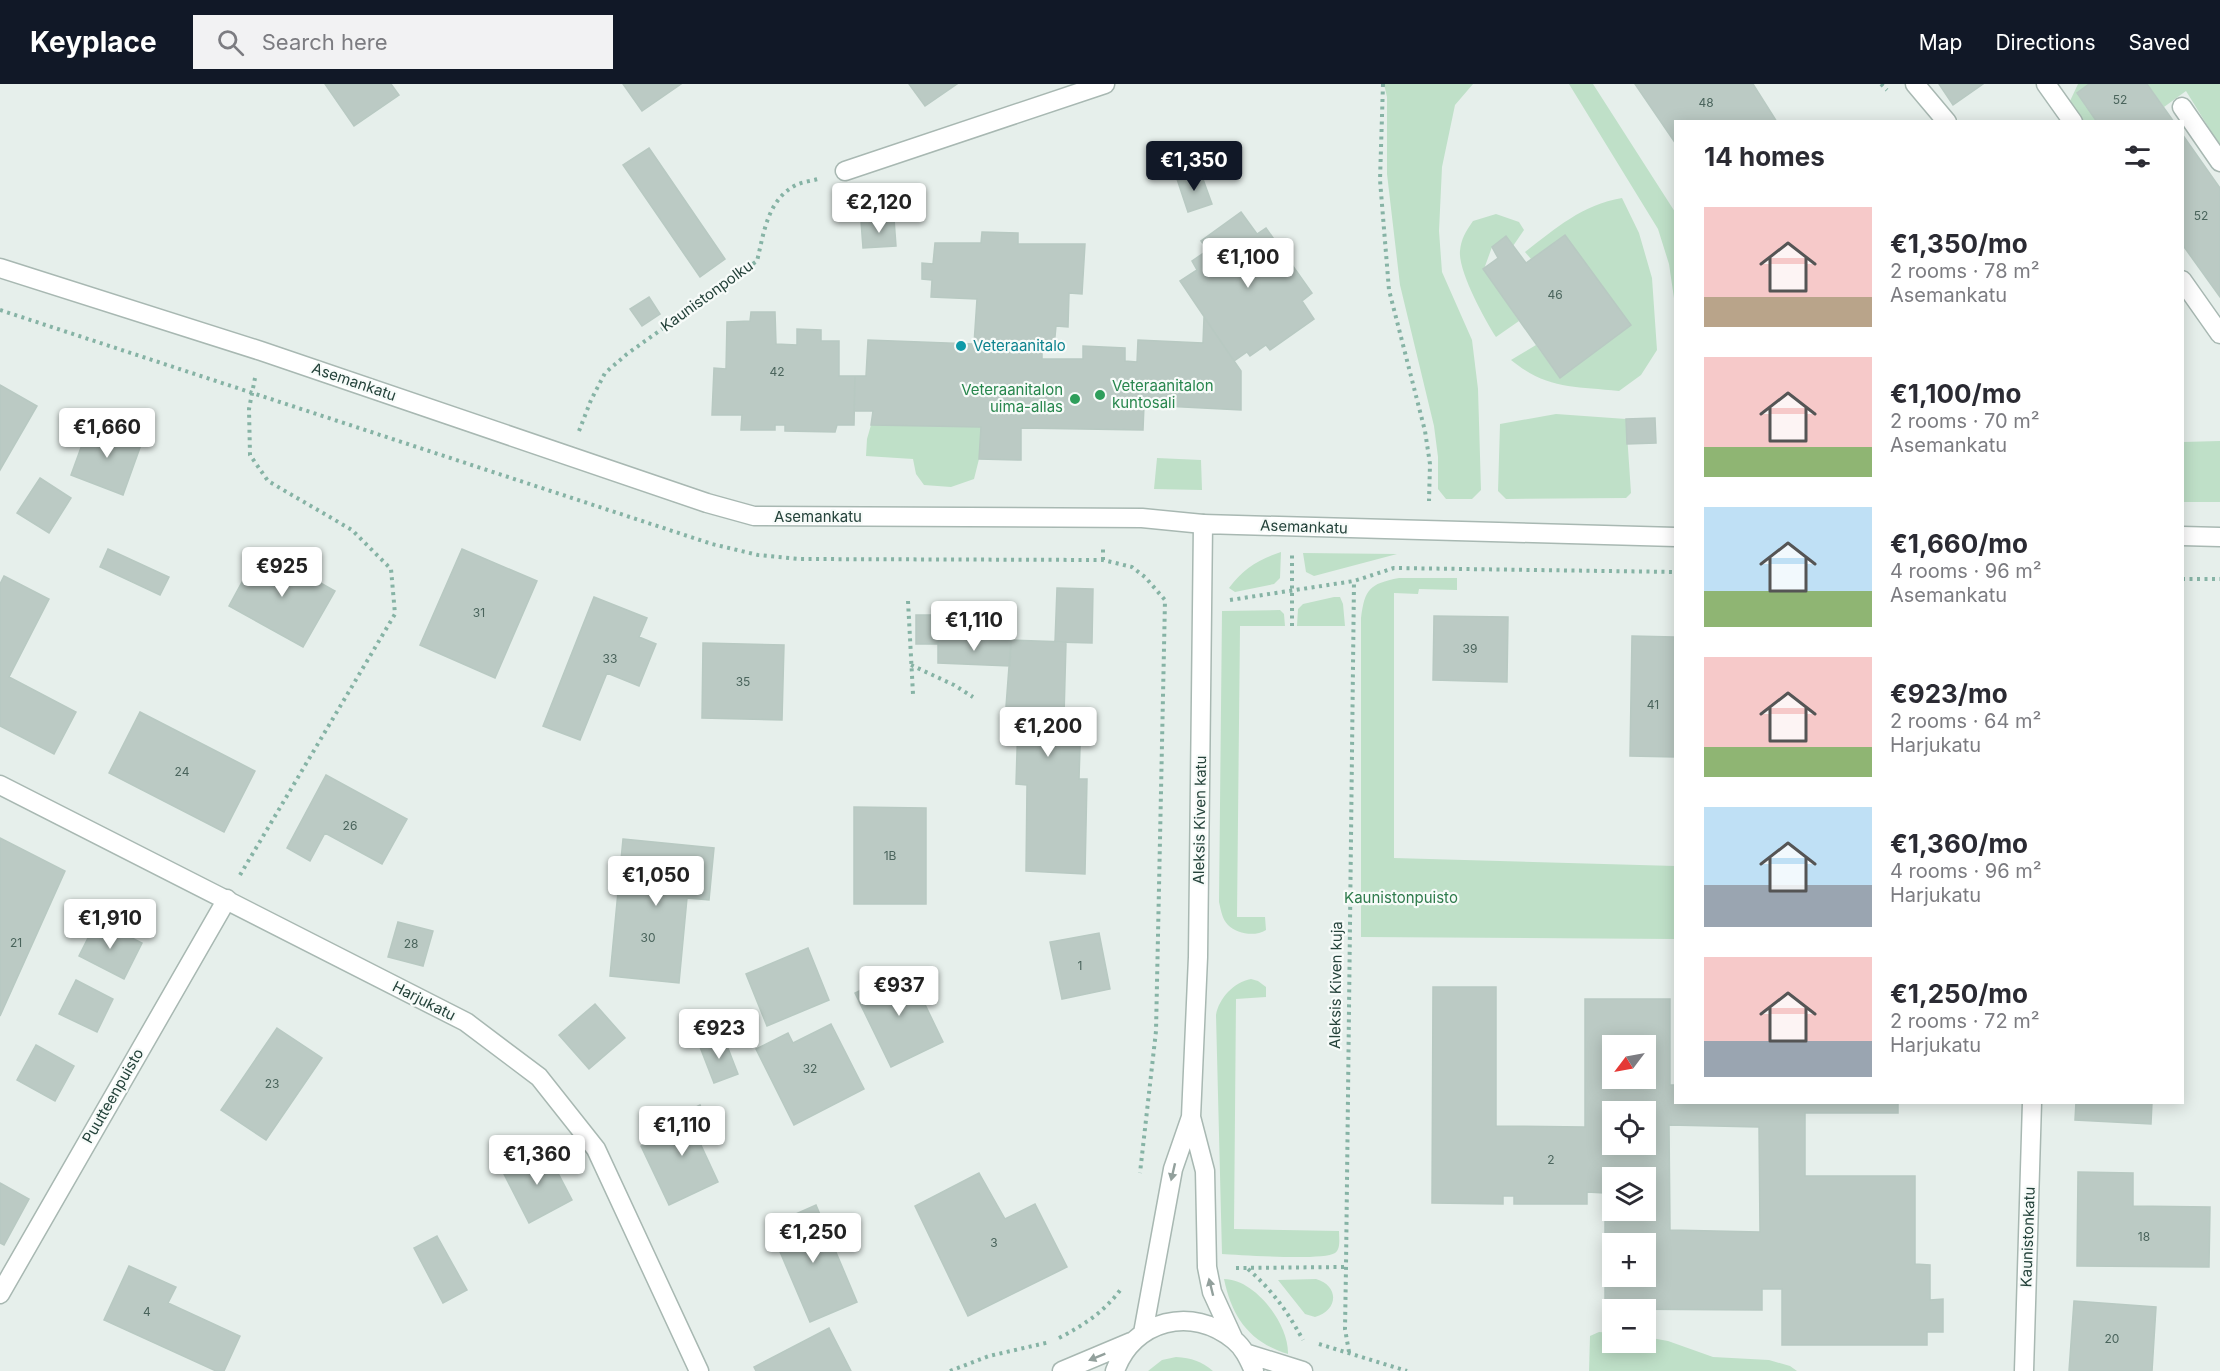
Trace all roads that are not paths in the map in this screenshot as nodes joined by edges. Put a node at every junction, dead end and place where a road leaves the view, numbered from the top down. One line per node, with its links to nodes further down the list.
1 (1105, 84): 8 (street)
2 (1915, 84): 5 (street)
3 (2046, 84): 6 (street)
4 (2182, 107): 7 (street)
5 (1945, 120)
6 (2072, 120)
7 (2220, 162)
8 (845, 171)
9 (0, 268): 12 (street, Asemankatu)
10 (2184, 283): 11 (street)
11 (2220, 334)
12 (1203, 524): 14 (street, Asemankatu); 19 (street, Aleksis Kiven katu)
13 (2184, 536): 15 (street)
14 (1674, 537)
15 (2220, 537)
16 (0, 785): 17 (street, Harjukatu)
17 (226, 899): 20 (street, Puutteenpuisto); 23 (street, Harjukatu)
18 (2032, 1104): 28 (street, Kaunistonkatu)
19 (1191, 1117): 21 (street, Aleksis Kiven katu, one-way to 21); 22 (street, Aleksis Kiven katu, one-way to 19)
20 (0, 1294)
21 (1137, 1338): 22 (street); 24 (street, one-way to 24); 25 (street, Aleksis Kiven katu)
22 (1240, 1347): 26 (street, Aleksis Kiven katu); 27 (street)
23 (699, 1371)
24 (1062, 1371)
25 (1115, 1371)
26 (1254, 1371)
27 (1303, 1371)
28 (2024, 1371)

